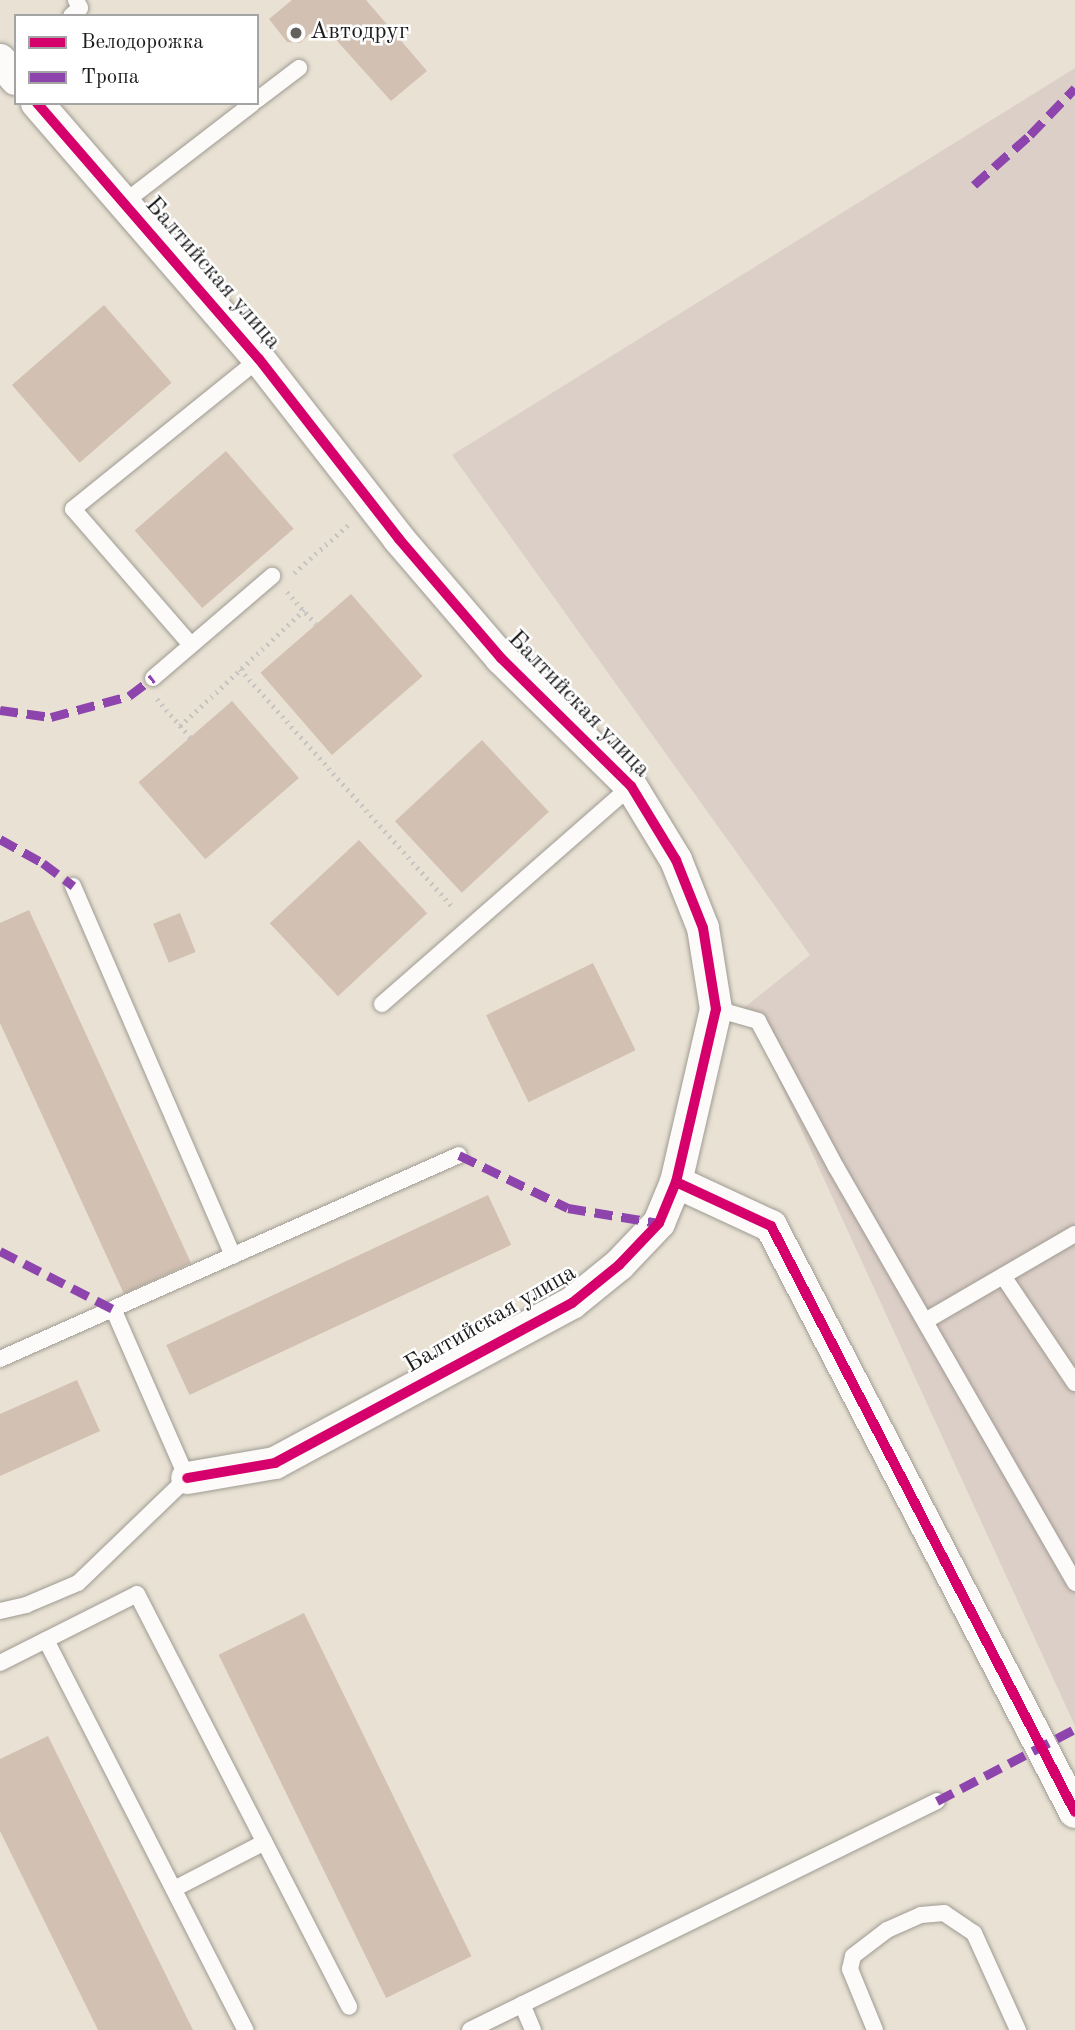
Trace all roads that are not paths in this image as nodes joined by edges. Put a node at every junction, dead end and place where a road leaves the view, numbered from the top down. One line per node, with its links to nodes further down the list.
1 (299, 68): 2 (lane)
2 (259, 98)
3 (39, 105): 5 (street, Балтийская улица)
4 (250, 105): 5 (lane)
5 (122, 204): 6 (street, Балтийская улица)
6 (259, 359): 8 (lane); 10 (street, Балтийская улица)
7 (276, 580): 8 (lane)
8 (191, 645): 9 (lane)
9 (153, 687)
10 (631, 786): 12 (lane); 13 (street, Балтийская улица)
11 (73, 886): 17 (lane)
12 (382, 1004)
13 (716, 1009): 15 (street, Балтийская улица); 20 (lane)
14 (459, 1156): 17 (lane)
15 (676, 1182): 23 (street, Балтийская улица); 29 (street)
16 (1075, 1234): 18 (lane)
17 (233, 1256): 19 (lane)
18 (1003, 1276): 20 (lane); 22 (lane)
19 (113, 1309): 21 (lane); 23 (lane)
20 (927, 1320): 24 (lane)
21 (0, 1359)
22 (1075, 1383)
23 (187, 1478): 25 (lane)
24 (1075, 1583)
25 (0, 1611)
26 (46, 1640): 27 (lane); 30 (lane); 31 (lane)
27 (0, 1663)
28 (937, 1801): 32 (lane)
29 (1075, 1811)
30 (265, 1842): 31 (lane); 33 (lane)
31 (174, 1889): 34 (lane)
32 (522, 2004): 35 (lane); 36 (lane)
33 (349, 2007)
34 (246, 2030)
35 (470, 2030)
36 (533, 2030)
37 (875, 2030): 38 (lane)
38 (1018, 2030)

